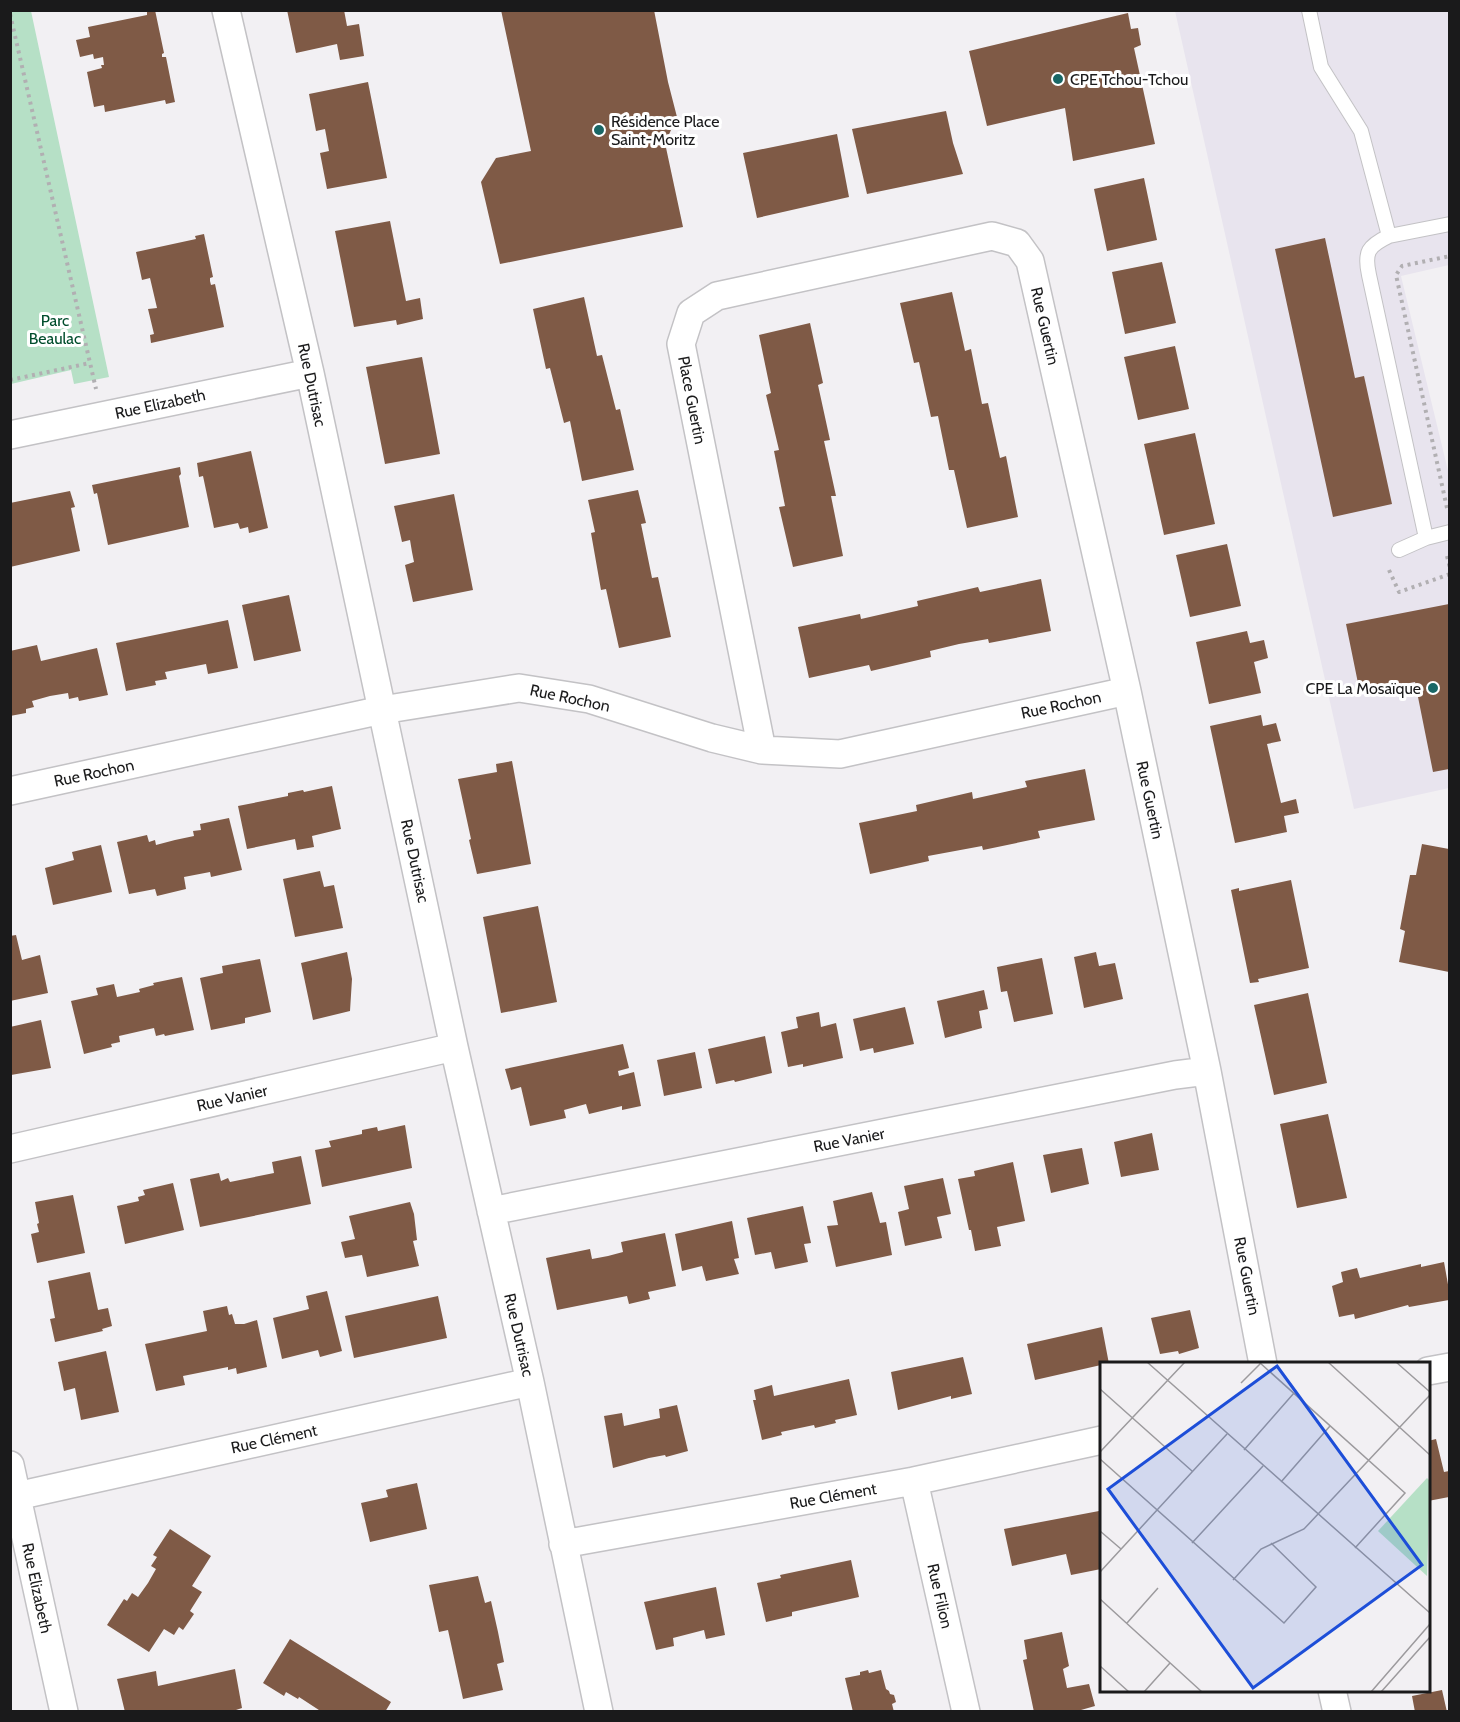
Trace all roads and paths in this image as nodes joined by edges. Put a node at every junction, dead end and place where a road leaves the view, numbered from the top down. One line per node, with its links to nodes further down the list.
1 (226, 10): 9 (street, Rue Dutrisac)
2 (1309, 10): 5 (lane)
3 (10, 14): 8 (path)
4 (1449, 224): 5 (lane)
5 (1389, 236): 15 (lane)
6 (1017, 243): 21 (street, Rue Guertin); 23 (street, Place Guertin)
7 (1449, 256): 13 (path)
8 (90, 363): 10 (path); 11 (path)
9 (310, 373): 11 (street, Rue Elizabeth); 22 (street, Rue Dutrisac)
10 (10, 380)
11 (102, 417): 12 (street, Rue Elizabeth)
12 (10, 435)
13 (1447, 508)
14 (1449, 532): 15 (lane)
15 (1426, 537): 16 (lane)
16 (1399, 550)
17 (1447, 556): 19 (path)
18 (1387, 566): 20 (path)
19 (1449, 568)
20 (1449, 574)
21 (1127, 691): 23 (street, Rue Rochon); 26 (street, Rue Guertin)
22 (382, 710): 23 (street, Rue Rochon); 24 (street, Rue Rochon); 25 (street, Rue Dutrisac)
23 (762, 750)
24 (10, 791)
25 (454, 1047): 27 (street, Rue Vanier); 28 (street, Rue Dutrisac)
26 (1207, 1071): 28 (street, Rue Vanier); 29 (street, Rue Guertin)
27 (10, 1149)
28 (491, 1211): 32 (street, Rue Dutrisac)
29 (1263, 1362)
30 (1449, 1367): 31 (street)
31 (1430, 1371)
32 (530, 1382): 36 (street, Rue Clément); 37 (street, Rue Dutrisac)
33 (1100, 1440): 35 (street, Rue Clément)
34 (10, 1465): 36 (street, Rue Elizabeth)
35 (914, 1481): 37 (street, Rue Clément); 41 (street, Rue Filion)
36 (17, 1496): 39 (street, Rue Elizabeth)
37 (563, 1544): 40 (street, Rue Dutrisac)
38 (1332, 1692): 42 (street)
39 (64, 1712)
40 (599, 1712)
41 (966, 1712)
42 (1337, 1712)

